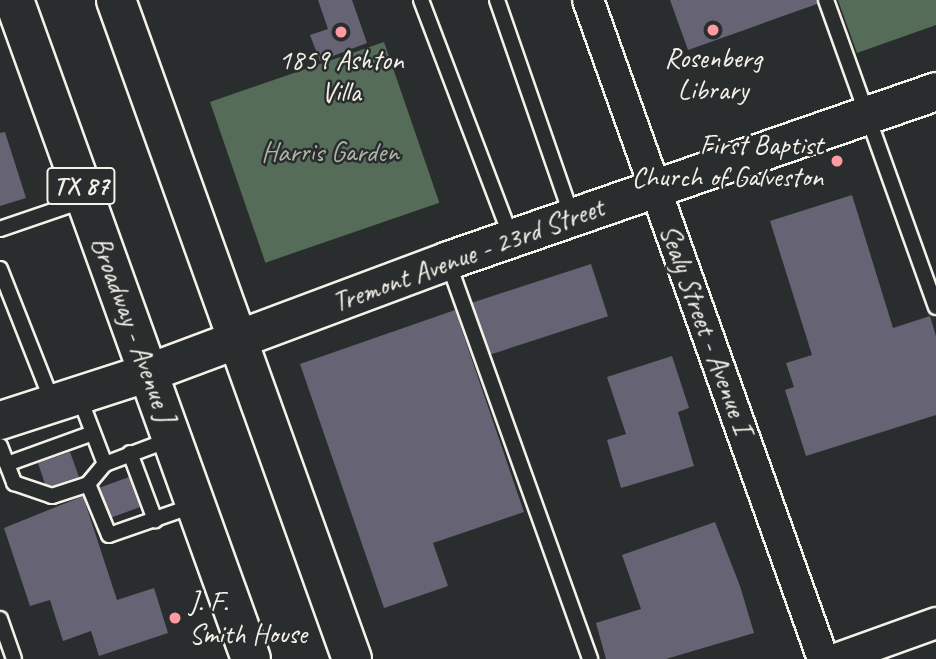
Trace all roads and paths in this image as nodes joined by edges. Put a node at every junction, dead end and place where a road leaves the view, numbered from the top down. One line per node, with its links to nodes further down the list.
1 (14, 0): 10 (main road, Broadway - Avenue J / TX 87)
2 (116, 0): 17 (main road)
3 (421, 0): 13 (lane)
4 (497, 0): 11 (lane)
5 (588, 0): 9 (street, Sealy Street - Avenue I)
6 (826, 0): 8 (lane)
7 (936, 91): 8 (street, Tremont Avenue - 23rd Street)
8 (867, 115): 9 (street, Tremont Avenue - 23rd Street); 16 (lane)
9 (655, 189): 11 (street, Tremont Avenue - 23rd Street); 36 (street, Sealy Street - Avenue I)
10 (86, 199): 12 (lane); 18 (main road, Broadway - Avenue J / TX 87)
11 (572, 217): 13 (street, Tremont Avenue - 23rd Street)
12 (0, 229)
13 (511, 239): 14 (street, Tremont Avenue - 23rd Street)
14 (448, 260): 17 (street, Tremont Avenue - 23rd Street); 35 (lane)
15 (0, 269): 19 (lane)
16 (936, 307)
17 (238, 340): 18 (street, Tremont Avenue - 23rd Street); 34 (main road)
18 (149, 372): 19 (street, Tremont Avenue - 23rd Street); 22 (main road, Broadway - Avenue J / TX 87)
19 (66, 399): 20 (street, Tremont Avenue - 23rd Street); 21 (lane)
20 (0, 420)
21 (93, 433): 25 (lane); 26 (lane)
22 (173, 439): 24 (lane); 28 (main road, Broadway - Avenue J / TX 87)
23 (0, 446): 25 (lane)
24 (130, 453): 26 (lane); 29 (lane)
25 (7, 464): 27 (lane)
26 (105, 464): 27 (lane)
27 (88, 484): 29 (lane)
28 (195, 504): 29 (lane); 33 (main road, Broadway - Avenue J / TX 87)
29 (155, 520)
30 (0, 619): 32 (lane)
31 (936, 623): 37 (street)
32 (14, 659)
33 (251, 659)
34 (352, 659)
35 (590, 659)
36 (823, 659)
37 (836, 659)

